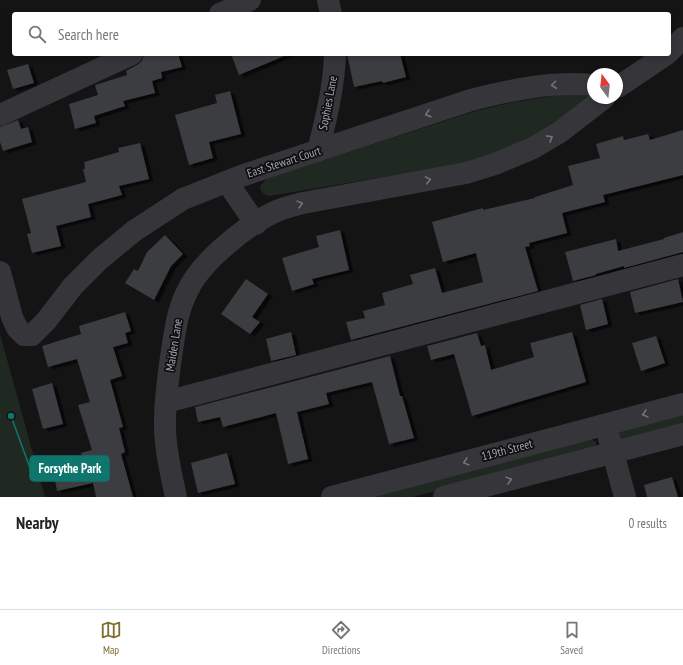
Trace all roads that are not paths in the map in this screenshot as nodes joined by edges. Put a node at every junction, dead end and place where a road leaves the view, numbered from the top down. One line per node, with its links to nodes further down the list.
1 (250, 0): 3 (street)
2 (328, 0): 4 (street)
3 (224, 12)
4 (331, 12)
5 (683, 38): 6 (street)
6 (671, 50)
7 (128, 56): 13 (street)
8 (335, 56): 14 (street, Sophies Lane)
9 (663, 56): 11 (street)
10 (587, 84): 14 (street, East Stewart Court, one-way to 14)
11 (623, 84)
12 (596, 104): 16 (street, one-way to 12)
13 (0, 114)
14 (318, 151): 15 (street, East Stewart Court)
15 (234, 179): 16 (street); 18 (street, East Stewart Court)
16 (260, 221): 19 (street, Maiden Lane)
17 (683, 265): 19 (street)
18 (0, 272)
19 (166, 402): 24 (street, Maiden Lane)
20 (683, 404): 21 (street, 119th Street, one-way to 21)
21 (605, 424): 23 (street); 25 (street, 119th Street, one-way to 25)
22 (683, 434): 23 (street)
23 (613, 453): 26 (street, one-way to 23); 27 (street)
24 (176, 497)
25 (332, 497)
26 (444, 497)
27 (625, 497)

